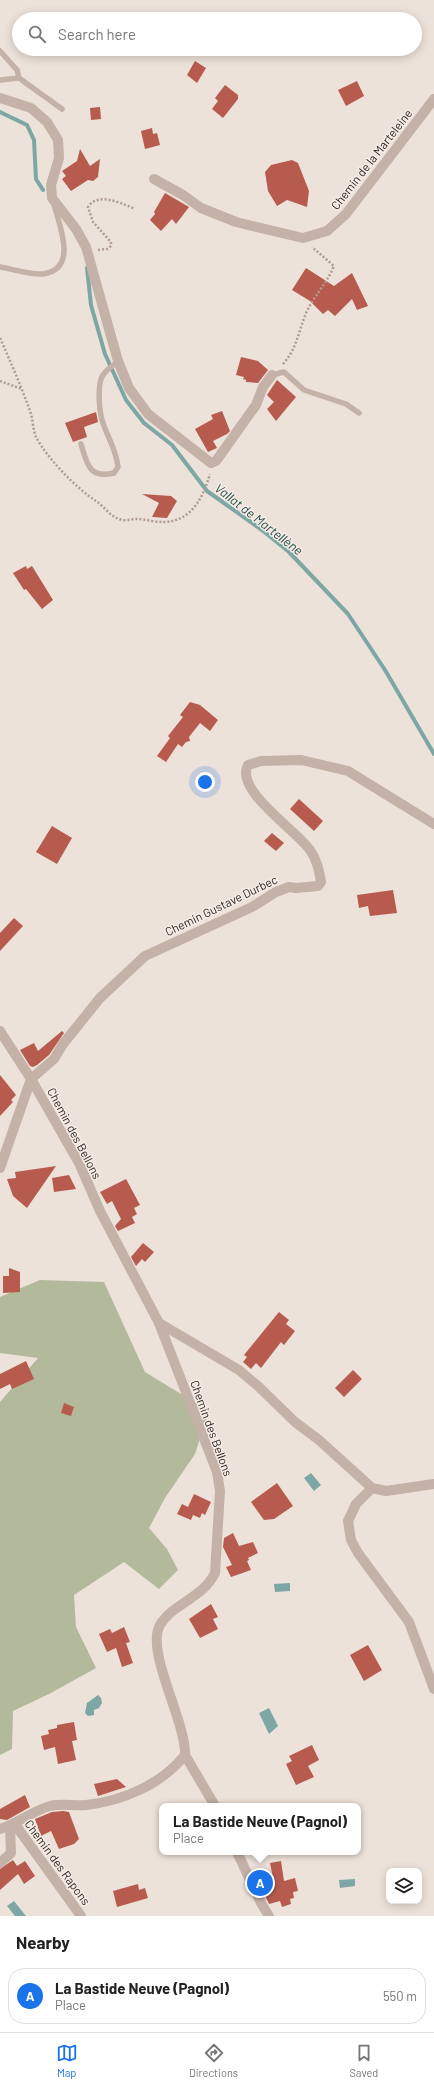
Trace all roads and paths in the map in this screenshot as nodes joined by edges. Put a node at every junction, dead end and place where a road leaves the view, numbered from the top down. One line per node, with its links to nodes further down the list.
1 (0, 51): 2 (lane)
2 (19, 78): 3 (lane); 6 (lane)
3 (0, 80)
4 (0, 98): 8 (street)
5 (434, 99): 10 (street, Chemin de la Marteleine)
6 (62, 109)
7 (154, 179): 10 (street)
8 (52, 198): 11 (street); 12 (lane)
9 (135, 209): 11 (path)
10 (303, 238): 14 (path)
11 (88, 252): 13 (street)
12 (0, 267)
13 (115, 363): 14 (street); 18 (lane)
14 (272, 375): 17 (lane)
15 (0, 381): 16 (path)
16 (22, 389)
17 (359, 413)
18 (81, 444)
19 (434, 824): 21 (street, Chemin Gustave Durbec)
20 (0, 1031): 21 (street, Chemin des Bellons)
21 (31, 1079): 22 (street); 23 (street, Chemin des Bellons)
22 (0, 1168)
23 (159, 1323): 25 (street); 27 (street, Chemin des Bellons)
24 (434, 1484): 25 (street)
25 (372, 1488): 26 (street)
26 (434, 1689)
27 (185, 1755): 28 (street); 29 (street)
28 (212, 1803)
29 (8, 1826): 31 (street); 32 (street, Chemin des Rapons)
30 (238, 1855): 33 (street)
31 (0, 1863)
32 (81, 1916)
33 (269, 1916)

